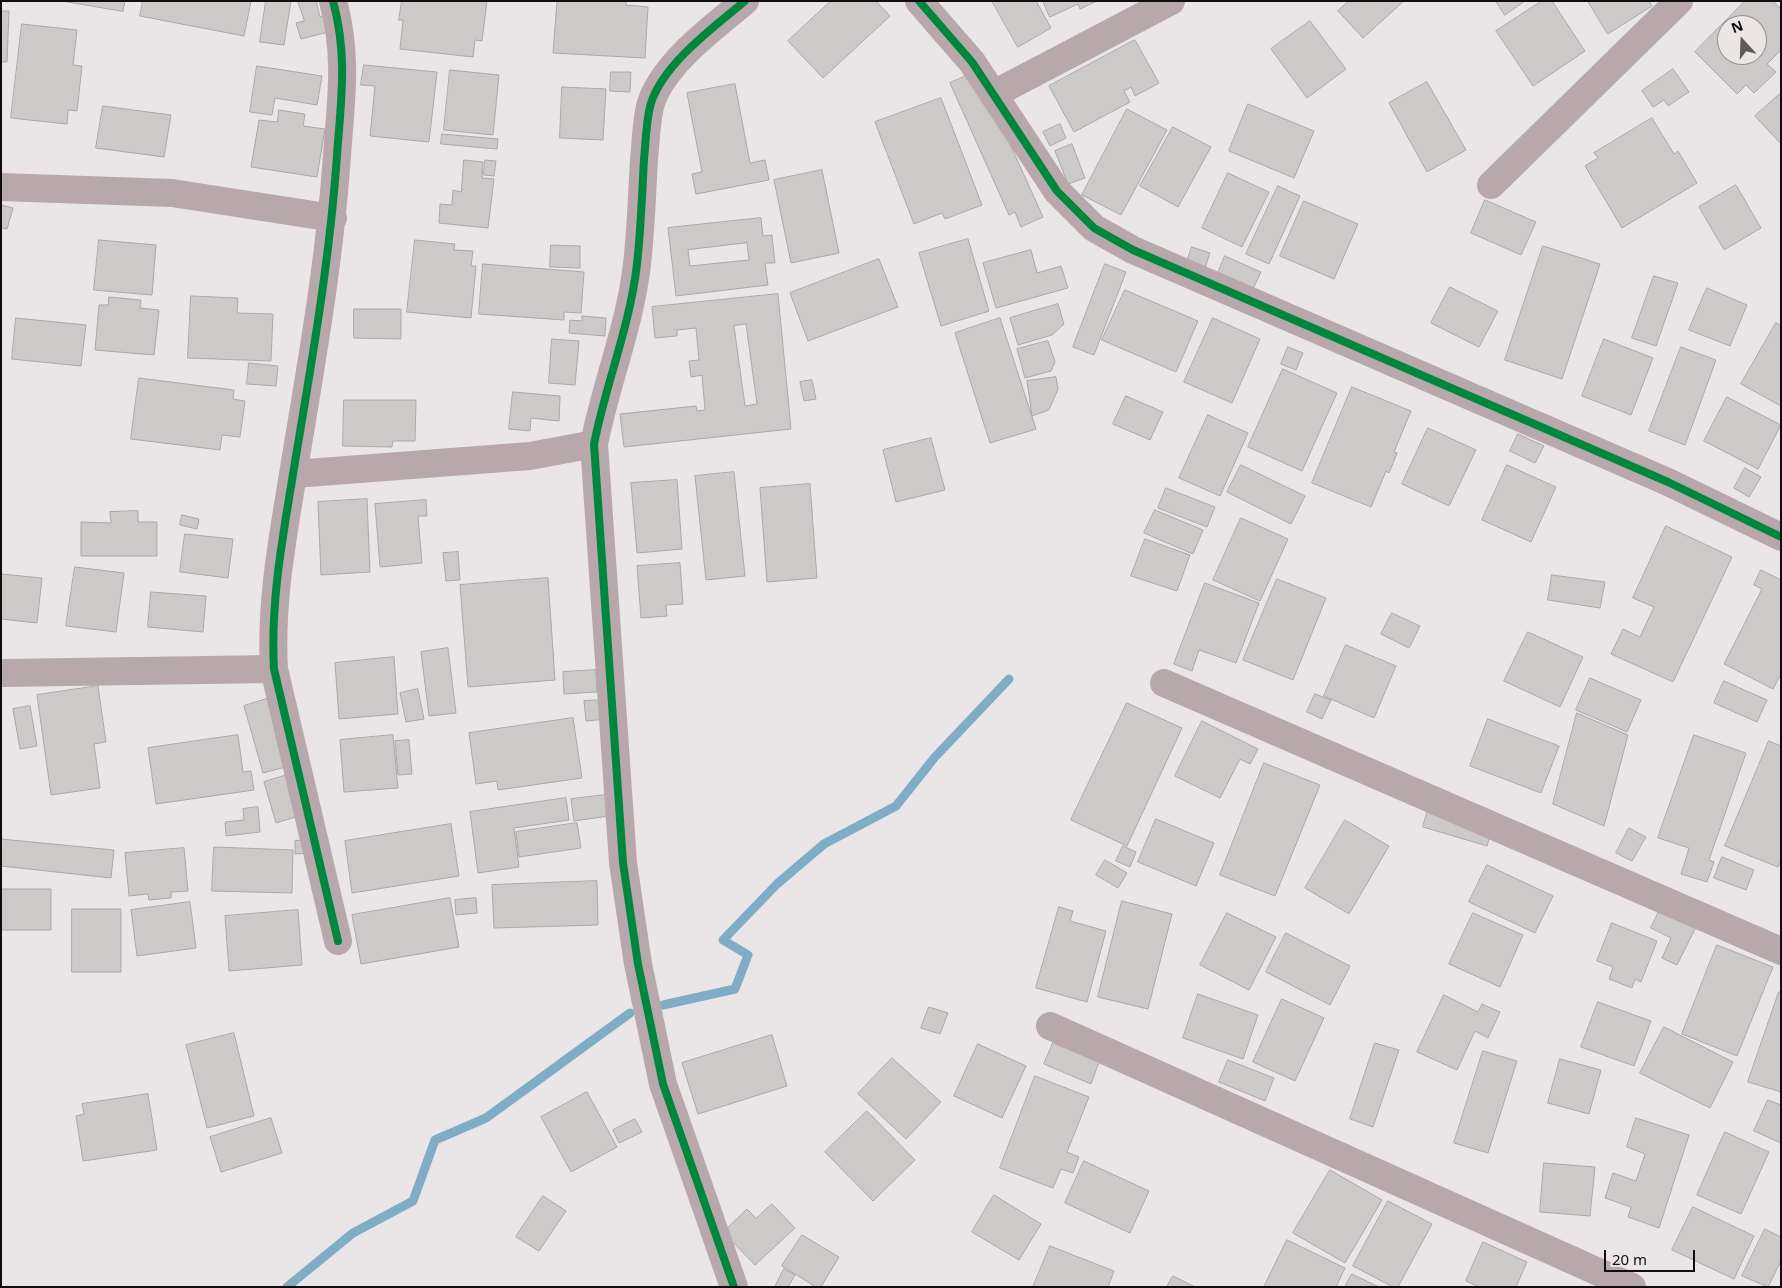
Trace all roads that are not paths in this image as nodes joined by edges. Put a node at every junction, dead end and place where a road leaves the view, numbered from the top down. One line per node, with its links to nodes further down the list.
1 (333, 1): 9 (street)
2 (745, 1): 10 (street)
3 (919, 1): 6 (street)
4 (1172, 1): 6 (street)
5 (1679, 1): 7 (street)
6 (994, 94): 12 (street)
7 (1491, 185)
8 (1, 187): 9 (street)
9 (333, 218): 11 (street)
10 (594, 444): 11 (street); 19 (street)
11 (294, 474): 13 (street)
12 (1781, 537)
13 (274, 668): 14 (street); 16 (street)
14 (1, 674)
15 (1164, 683): 17 (street)
16 (338, 941)
17 (1781, 951)
18 (1050, 1026): 20 (street)
19 (734, 1287)
20 (1632, 1287)

